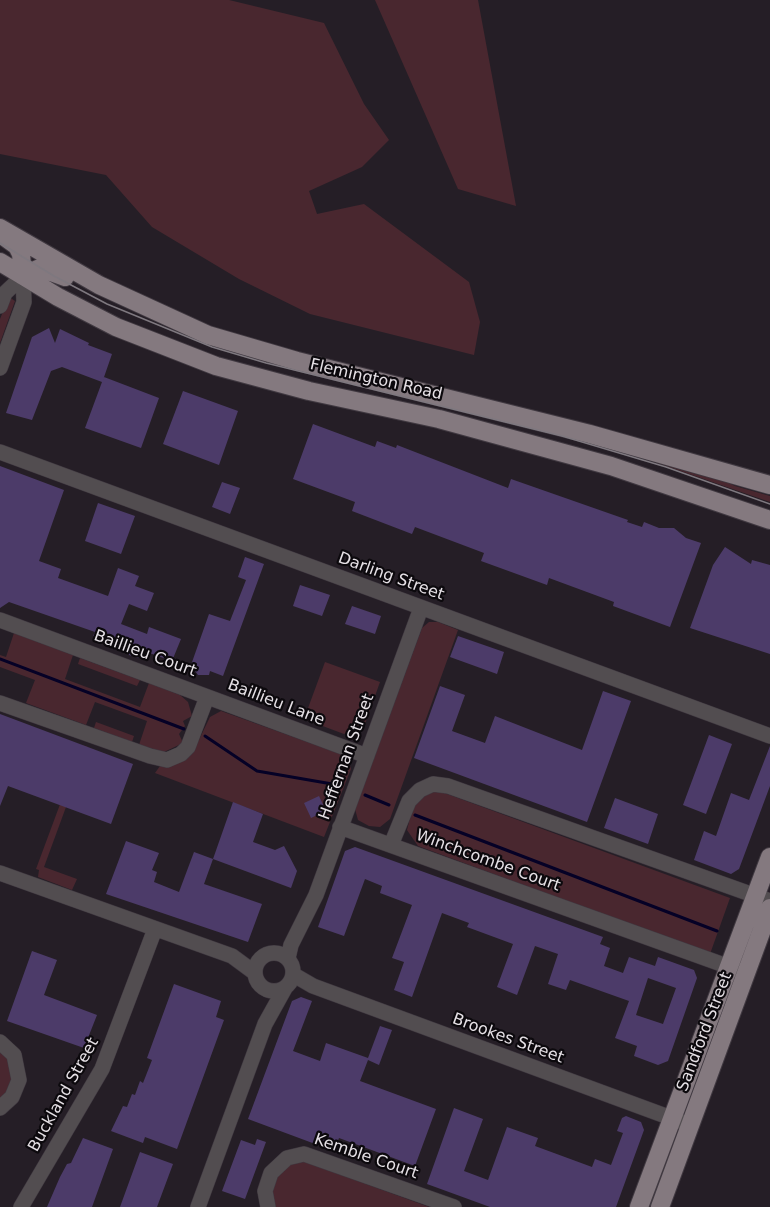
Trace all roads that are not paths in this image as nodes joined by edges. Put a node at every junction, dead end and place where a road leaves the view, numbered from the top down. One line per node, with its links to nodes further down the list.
1 (0, 228): 6 (main road, Flemington Road)
2 (0, 234): 4 (main road)
3 (0, 262): 4 (main road, Flemington Road)
4 (23, 276): 5 (street); 6 (main road); 7 (street); 10 (main road, Flemington Road)
5 (0, 306)
6 (208, 335): 9 (main road, Flemington Road)
7 (0, 368)
8 (0, 452): 11 (street, Darling Street)
9 (770, 485)
10 (770, 520)
11 (421, 608): 15 (street, Darling Street); 16 (street, Heffernan Street)
12 (0, 620): 13 (street, Baillieu Court)
13 (207, 697): 14 (street, Baillieu Court); 16 (street, Baillieu Lane)
14 (0, 703)
15 (770, 736)
16 (366, 756): 17 (street, Heffernan Street)
17 (340, 827): 18 (street); 23 (street, Heffernan Street)
18 (391, 845): 21 (street, Winchcombe Court); 28 (street, Winchcombe Court)
19 (770, 857): 21 (main road, Sandford Street)
20 (0, 873): 24 (street)
21 (763, 899): 28 (main road, Sandford Street)
22 (770, 908): 28 (main road, Sandford Street)
23 (304, 918): 25 (street, Heffernan Street); 27 (street, Heffernan Street)
24 (155, 929): 26 (street); 37 (street, Buckland Street)
25 (266, 955): 26 (street); 27 (street); 29 (street)
26 (232, 956): 29 (street)
27 (288, 958): 30 (street)
28 (738, 970): 35 (main road, Sandford Street); 36 (main road, Sandford Street)
29 (255, 973): 31 (street)
30 (289, 982): 31 (street); 32 (street); 35 (street, Brookes Street)
31 (263, 987): 32 (street)
32 (265, 1024): 38 (street)
33 (0, 1042): 34 (street)
34 (0, 1108)
35 (672, 1118): 36 (street, Brookes Street); 41 (main road, Sandford Street)
36 (690, 1125): 42 (main road, Sandford Street)
37 (21, 1207)
38 (198, 1207)
39 (268, 1207): 40 (street, Kemble Court)
40 (454, 1207)
41 (639, 1207)
42 (660, 1207)

